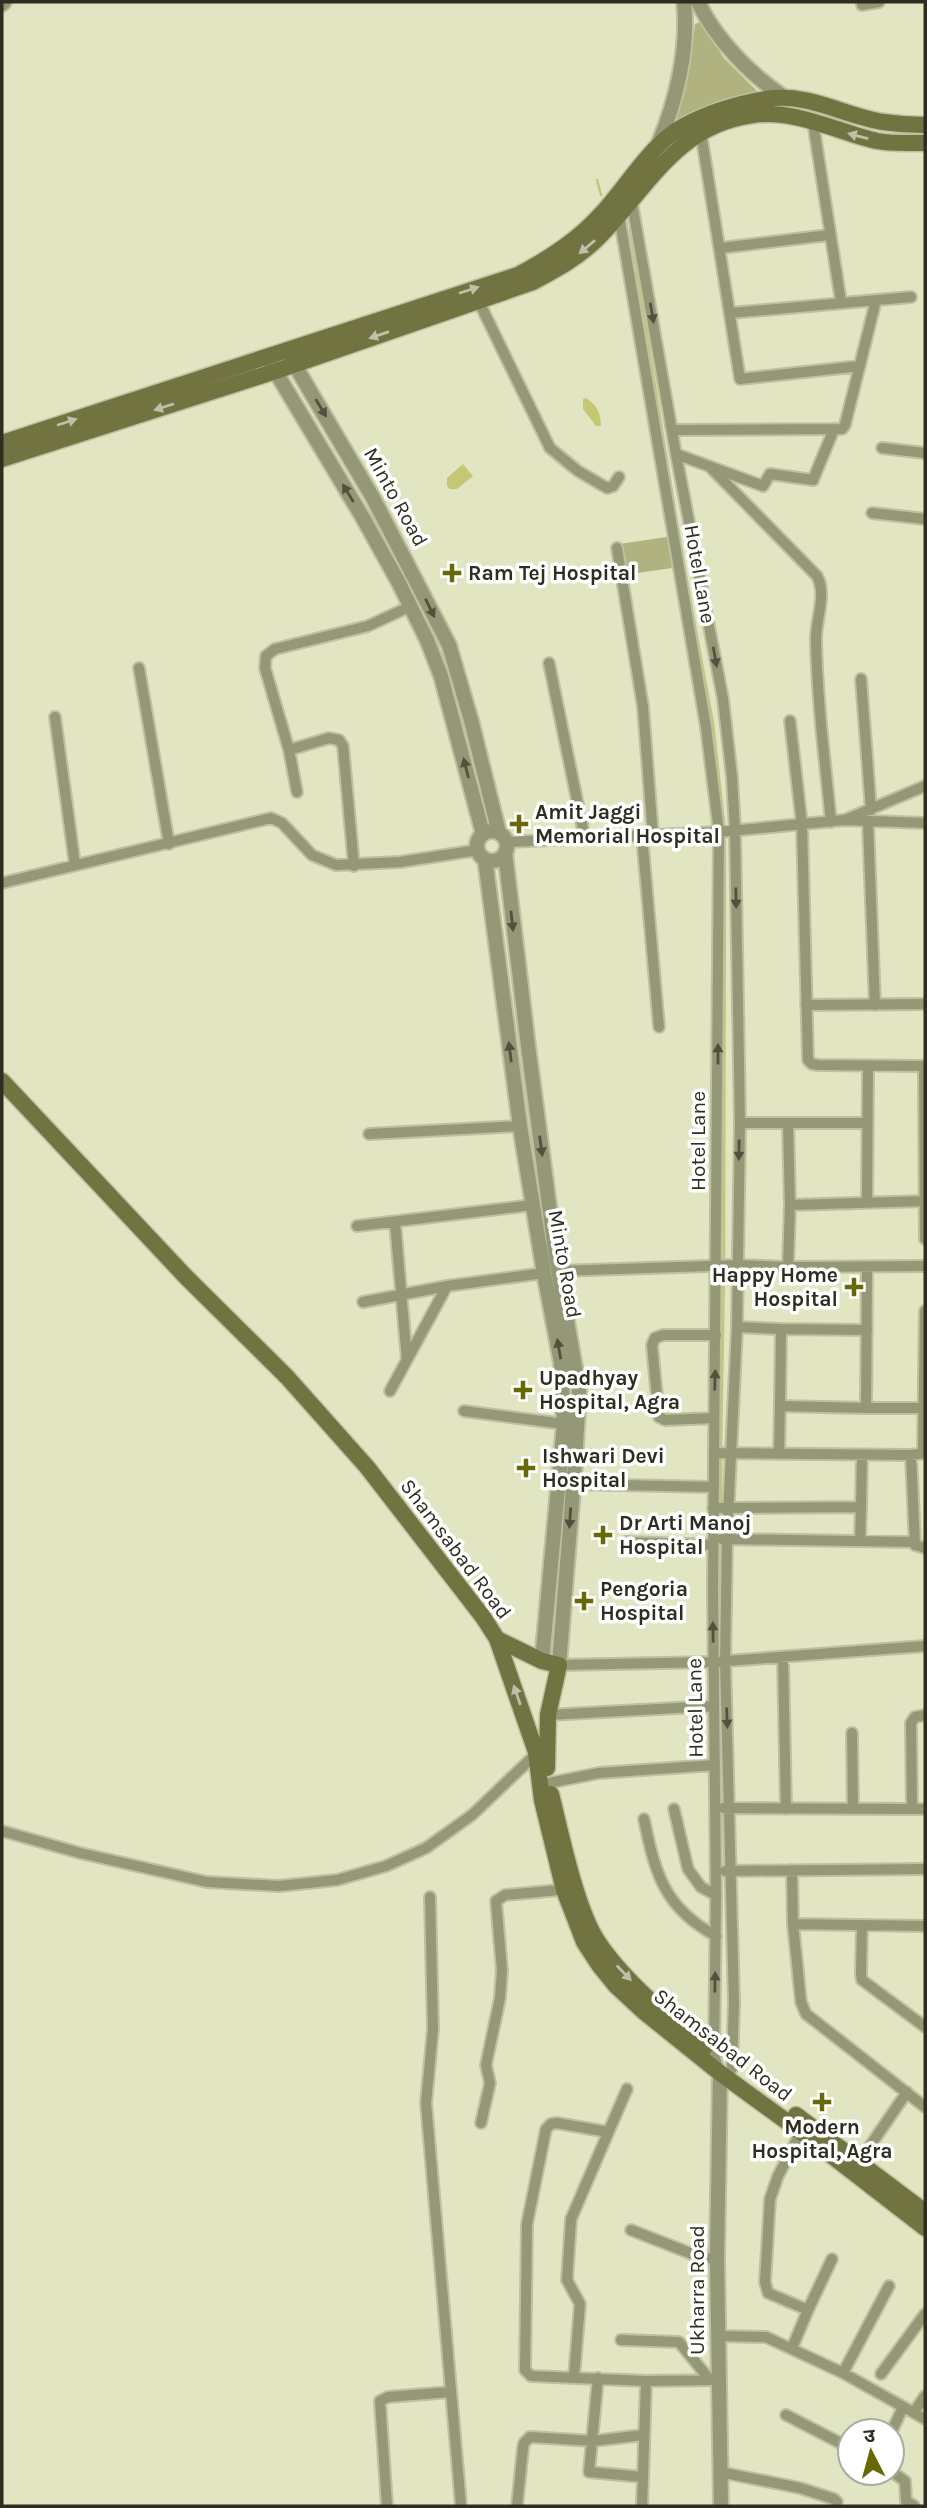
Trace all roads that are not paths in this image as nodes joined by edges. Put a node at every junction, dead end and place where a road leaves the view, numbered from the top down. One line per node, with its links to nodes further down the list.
1 (684, 2): 10 (street)
2 (698, 2): 5 (street)
3 (879, 2): 4 (street)
4 (862, 5)
5 (785, 98): 7 (main road); 10 (main road)
6 (813, 122): 8 (main road); 9 (main road, one-way to 6); 13 (street)
7 (925, 125)
8 (701, 133): 11 (main road); 14 (street)
9 (925, 143)
10 (656, 150): 21 (main road, one-way to 10)
11 (632, 198): 12 (main road); 24 (street, Hotel Lane, one-way to 24)
12 (619, 215): 17 (main road, one-way to 17); 25 (street, Hotel Lane)
13 (830, 235): 14 (street); 18 (street)
14 (721, 248): 19 (street)
15 (911, 297): 16 (street)
16 (876, 300): 18 (street); 22 (street)
17 (479, 302): 21 (main road, one-way to 21); 34 (street)
18 (841, 302): 19 (street)
19 (730, 313): 22 (street)
20 (266, 357): 21 (main road); 23 (street, Minto Road); 28 (main road, one-way to 20)
21 (290, 357): 23 (main road); 35 (street, Minto Road, one-way to 35)
22 (860, 366): 26 (street)
23 (276, 371): 32 (main road, one-way to 32); 37 (street, Minto Road, one-way to 23)
24 (666, 398): 25 (street); 27 (street, Hotel Lane)
25 (651, 402): 41 (street, Hotel Lane)
26 (834, 429): 27 (street); 33 (street)
27 (672, 430): 31 (street, Hotel Lane)
28 (2, 443)
29 (882, 448): 30 (street)
30 (924, 449)
31 (676, 454): 33 (street); 40 (street, Hotel Lane)
32 (2, 459)
33 (711, 468): 53 (street)
34 (619, 477)
35 (378, 506): 37 (street); 62 (street, Minto Road, one-way to 62)
36 (872, 513): 38 (street)
37 (362, 516): 42 (street, Minto Road)
38 (925, 519)
39 (617, 548): 60 (street)
40 (698, 563): 41 (street); 57 (street, Hotel Lane, one-way to 57)
41 (679, 567): 58 (street, Hotel Lane)
42 (411, 606): 48 (street); 59 (street, Minto Road, one-way to 42)
43 (549, 663): 61 (street)
44 (139, 668): 63 (street)
45 (861, 679): 51 (street)
46 (55, 717): 65 (street)
47 (790, 721): 56 (street)
48 (289, 750): 50 (street); 66 (street)
49 (924, 789): 51 (street)
50 (297, 792)
51 (871, 810): 52 (street)
52 (844, 820): 53 (street); 54 (street)
53 (831, 822): 56 (street)
54 (867, 822): 55 (street); 70 (street)
55 (925, 823)
56 (802, 825): 57 (street); 69 (street)
57 (735, 830): 58 (street); 76 (street, Hotel Lane, one-way to 76)
58 (719, 832): 60 (street); 88 (street, Hotel Lane, one-way to 58)
59 (483, 834): 62 (street); 64 (street)
60 (648, 836): 61 (street); 71 (street)
61 (585, 839): 62 (street)
62 (504, 843): 64 (street); 93 (street, Minto Road, one-way to 93)
63 (169, 844): 65 (street); 66 (street)
64 (482, 855): 66 (street); 79 (street, Minto Road, one-way to 64)
65 (75, 865): 67 (street)
66 (354, 866)
67 (2, 883)
68 (925, 1004): 70 (street)
69 (806, 1005): 70 (street); 72 (street)
70 (875, 1005)
71 (659, 1027)
72 (868, 1066): 73 (street); 78 (street)
73 (925, 1066): 75 (street)
74 (2, 1082): 128 (main road, Shamsabad Road)
75 (925, 1122): 82 (street)
76 (740, 1123): 77 (street); 89 (street, Hotel Lane, one-way to 89)
77 (788, 1123): 78 (street); 84 (street)
78 (866, 1123): 81 (street)
79 (520, 1126): 80 (street); 83 (street, Minto Road)
80 (369, 1134)
81 (867, 1201): 82 (street); 84 (street)
82 (925, 1201): 87 (street)
83 (533, 1205): 85 (street); 93 (street, Minto Road)
84 (790, 1205): 92 (street)
85 (395, 1222): 86 (street); 95 (street)
86 (357, 1226)
87 (925, 1239)
88 (717, 1265): 89 (street); 93 (street); 102 (street, Hotel Lane)
89 (737, 1265): 92 (street); 98 (street, Hotel Lane)
90 (925, 1266): 91 (street)
91 (867, 1267): 92 (street); 101 (street)
92 (788, 1268)
93 (551, 1272): 94 (street); 110 (street, Minto Road, one-way to 93); 117 (street, Minto Road)
94 (447, 1286): 95 (street); 103 (street)
95 (401, 1295): 96 (street); 103 (street)
96 (363, 1302)
97 (925, 1311): 99 (street)
98 (737, 1327): 100 (street); 113 (street, Hotel Lane)
99 (925, 1327): 107 (street)
100 (781, 1329): 101 (street); 105 (street)
101 (867, 1330): 106 (street)
102 (716, 1335): 109 (street, Hotel Lane, one-way to 102); 109 (street)
103 (407, 1360): 104 (street)
104 (390, 1391)
105 (780, 1406): 106 (street); 114 (street)
106 (866, 1408): 107 (street)
107 (924, 1408): 111 (street)
108 (464, 1411): 110 (street)
109 (714, 1418): 112 (street, Hotel Lane)
110 (564, 1424): 131 (street, Minto Road)
111 (924, 1453): 116 (street)
112 (714, 1454): 113 (street); 118 (street, Hotel Lane)
113 (731, 1454): 114 (street); 121 (street, Hotel Lane)
114 (779, 1454): 115 (street)
115 (862, 1455): 116 (street); 119 (street)
116 (911, 1455): 126 (street)
117 (573, 1484): 118 (street); 133 (street, Minto Road, one-way to 133)
118 (713, 1487): 120 (street, Hotel Lane)
119 (861, 1507): 121 (street); 123 (street)
120 (713, 1508): 121 (street); 125 (street, Hotel Lane)
121 (729, 1508): 122 (street, Hotel Lane)
122 (727, 1539): 123 (street); 125 (street); 132 (street, Hotel Lane)
123 (860, 1541): 126 (street)
124 (626, 1542): 125 (street)
125 (713, 1542): 132 (street, Hotel Lane, one-way to 125)
126 (915, 1542): 127 (street)
127 (925, 1548)
128 (497, 1639): 131 (main road); 138 (main road, Shamsabad Road, one-way to 128)
129 (925, 1646): 130 (street)
130 (783, 1657): 132 (street); 143 (street)
131 (542, 1661): 133 (main road)
132 (720, 1662): 133 (street); 134 (street, Hotel Lane); 142 (street, one-way to 142)
133 (559, 1665): 135 (main road, Minto Road)
134 (714, 1706): 135 (street); 139 (street, Hotel Lane)
135 (548, 1715): 138 (main road, Minto Road)
136 (925, 1715): 145 (street)
137 (852, 1733): 144 (street)
138 (541, 1751): 140 (main road, Shamsabad Road); 148 (street); 152 (main road, Shamsabad Road)
139 (715, 1765): 140 (street); 142 (street, Hotel Lane)
140 (549, 1783): 152 (main road, Shamsabad Road)
141 (674, 1808): 153 (street)
142 (723, 1809): 143 (street); 151 (street)
143 (786, 1809): 144 (street)
144 (853, 1809): 145 (street)
145 (912, 1809): 146 (street)
146 (925, 1809)
147 (643, 1819): 158 (street)
148 (2, 1831)
149 (925, 1869): 150 (street)
150 (792, 1870): 151 (street); 155 (street)
151 (724, 1871): 153 (street); 161 (street)
152 (570, 1889): 160 (main road, Shamsabad Road, one-way to 160); 161 (main road, Shamsabad Road); 165 (street)
153 (716, 1895): 158 (street)
154 (430, 1897): 186 (street)
155 (793, 1924): 156 (street); 163 (street)
156 (862, 1925): 157 (street); 159 (street)
157 (925, 1926)
158 (716, 1936): 160 (street, one-way to 158)
159 (925, 2027)
160 (714, 2054): 161 (main road, Shamsabad Road)
161 (726, 2073): 167 (main road, Shamsabad Road); 168 (main road, Shamsabad Road); 172 (street, Ukharra Road)
162 (627, 2089): 166 (street)
163 (906, 2092): 164 (street); 168 (street)
164 (925, 2106)
165 (481, 2123)
166 (608, 2132): 182 (street); 182 (street)
167 (801, 2132): 170 (main road, Shamsabad Road); 175 (street)
168 (859, 2162): 169 (main road, Shamsabad Road)
169 (925, 2212)
170 (925, 2228)
171 (631, 2230): 172 (street)
172 (717, 2259): 177 (street, Ukharra Road)
173 (832, 2259): 175 (street)
174 (889, 2286): 180 (street)
175 (808, 2310): 179 (street)
176 (925, 2314): 181 (street)
177 (718, 2336): 179 (street); 184 (street, Ukharra Road)
178 (621, 2340): 184 (street)
179 (792, 2348): 180 (street)
180 (843, 2373): 188 (street)
181 (881, 2374)
182 (574, 2377): 183 (street)
183 (598, 2378): 185 (street); 193 (street)
184 (714, 2380): 185 (street); 195 (street, Ukharra Road)
185 (646, 2381): 192 (street)
186 (450, 2392): 198 (street); 199 (street)
187 (925, 2396): 188 (street)
188 (908, 2410): 190 (street); 191 (street)
189 (786, 2415): 194 (street)
190 (903, 2417)
191 (925, 2419)
192 (643, 2435): 193 (street); 196 (street)
193 (593, 2441): 196 (street); 200 (street)
194 (836, 2441)
195 (720, 2472): 202 (street, Ukharra Road); 203 (street)
196 (643, 2477): 201 (street)
197 (905, 2487): 204 (street)
198 (387, 2506)
199 (461, 2506)
200 (517, 2506)
201 (642, 2506)
202 (721, 2506)
203 (836, 2506)
204 (914, 2506)

